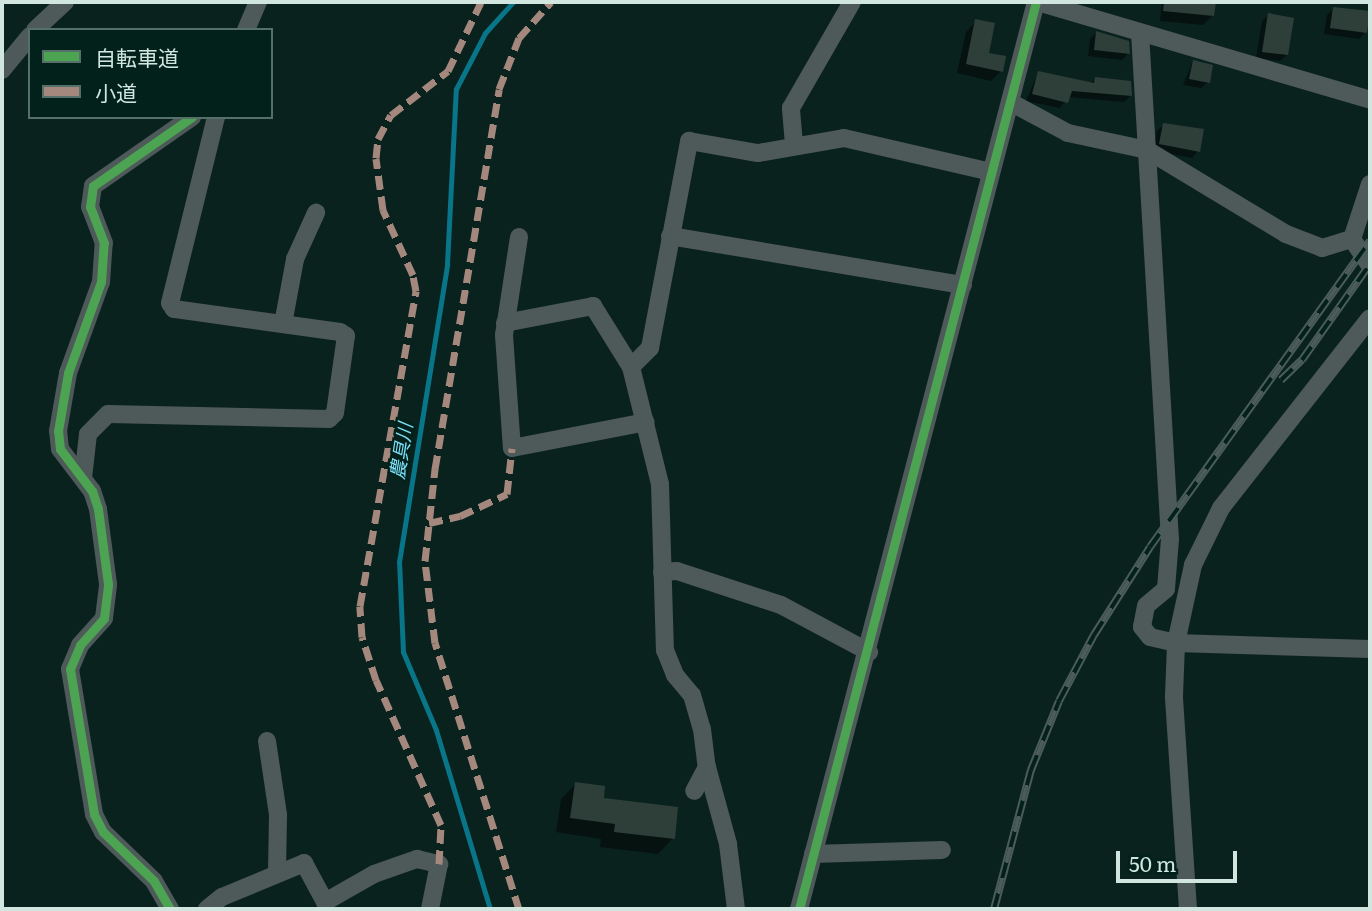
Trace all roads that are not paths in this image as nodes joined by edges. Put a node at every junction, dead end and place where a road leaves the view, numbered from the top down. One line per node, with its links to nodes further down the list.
1 (65, 2): 5 (street)
2 (258, 2): 6 (street)
3 (852, 2): 14 (street)
4 (1037, 2): 7 (street); 11 (street)
5 (37, 28)
6 (247, 28)
7 (1140, 33): 10 (street); 15 (street)
8 (28, 38): 9 (street)
9 (2, 70)
10 (1370, 100)
11 (1010, 102): 15 (street); 16 (street)
12 (189, 119): 29 (street)
13 (216, 119): 26 (street)
14 (794, 144): 16 (street); 19 (street)
15 (1147, 150): 21 (street); 31 (street)
16 (991, 172): 23 (street)
17 (1370, 184): 21 (street)
18 (316, 213): 26 (street)
19 (670, 236): 23 (street); 27 (street)
20 (519, 237): 25 (street)
21 (1352, 239): 22 (street)
22 (1370, 266)
23 (964, 285): 33 (street)
24 (1370, 318): 31 (street)
25 (505, 323): 27 (street); 28 (street)
26 (283, 324): 29 (street)
27 (631, 367): 28 (street)
28 (646, 422): 30 (street)
29 (82, 478): 40 (street)
30 (662, 572): 33 (street); 35 (street)
31 (1176, 643): 32 (street); 45 (street)
32 (1370, 649)
33 (869, 652): 38 (street)
34 (267, 741): 39 (street)
35 (707, 767): 36 (street); 43 (street)
36 (694, 791)
37 (942, 850): 38 (street)
38 (814, 854): 44 (street)
39 (277, 872): 41 (street); 42 (street)
40 (170, 909)
41 (206, 909)
42 (430, 909)
43 (736, 909)
44 (799, 909)
45 (1188, 909)

